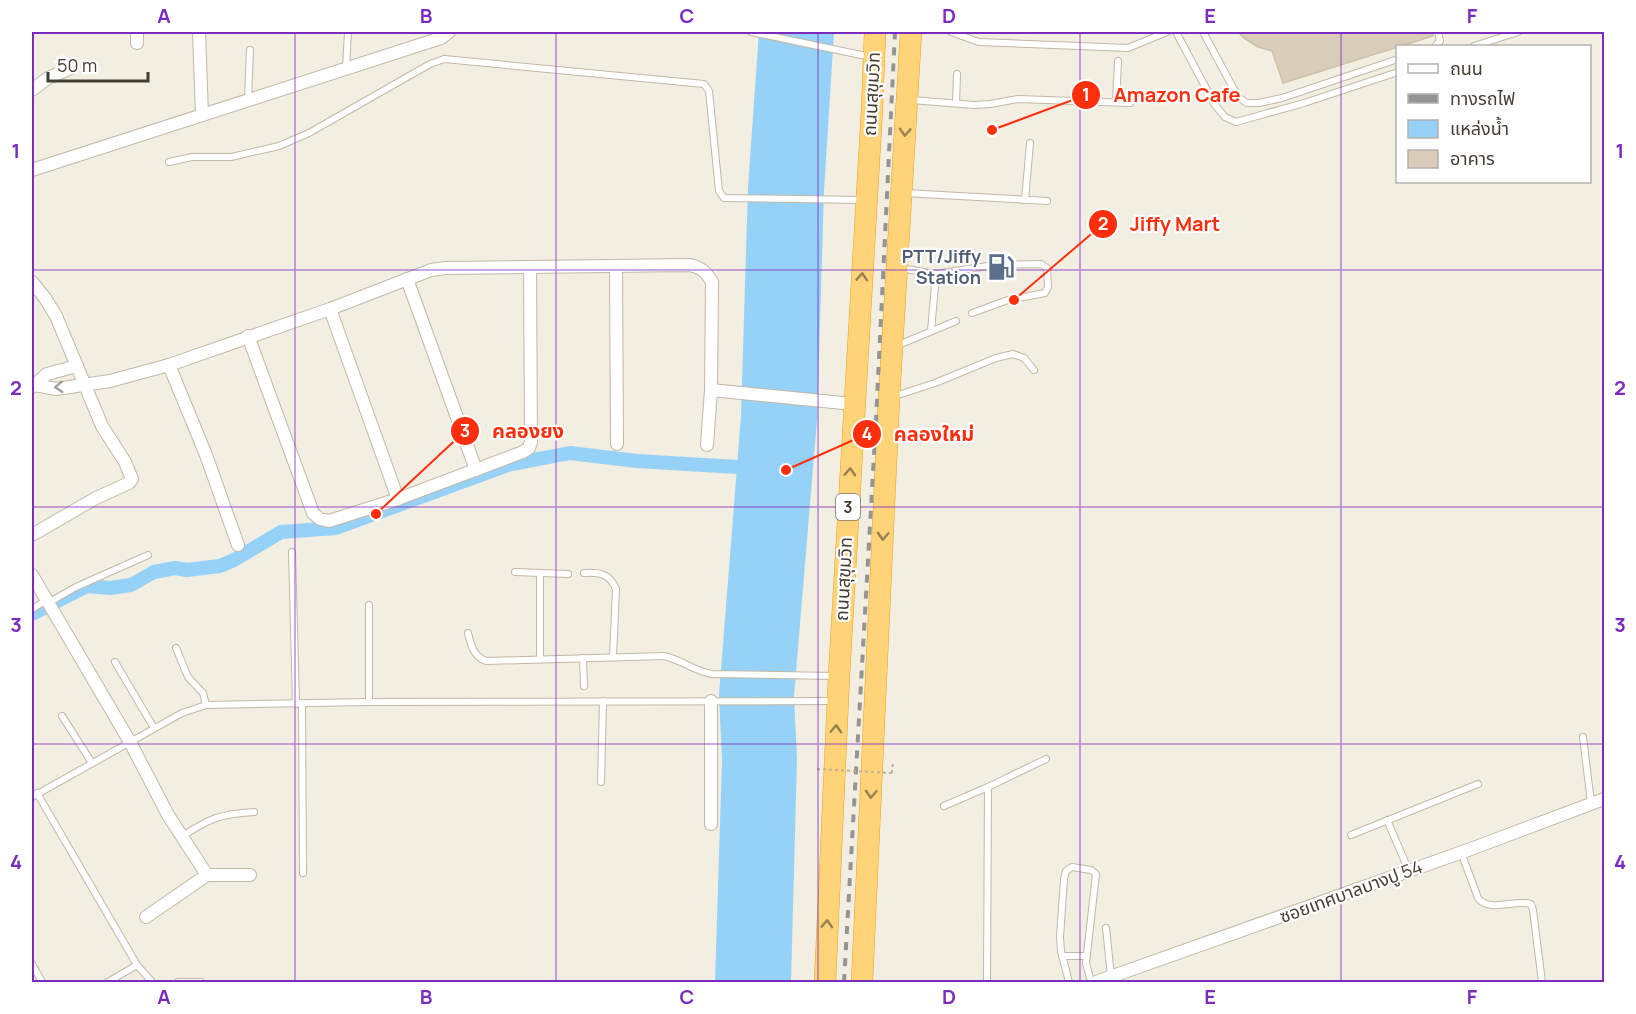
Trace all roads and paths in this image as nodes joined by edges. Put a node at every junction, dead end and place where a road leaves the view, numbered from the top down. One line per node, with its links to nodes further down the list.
1 (200, 32): 27 (street)
2 (348, 32): 18 (lane)
3 (449, 32): 18 (street)
4 (754, 32): 14 (lane)
5 (875, 32): 14 (highway, ถนนสุขุมวิท / 3)
6 (910, 32): 23 (highway, ถนนสุขุมวิท / 3)
7 (951, 32): 8 (lane)
8 (1166, 32)
9 (1176, 32): 19 (lane)
10 (1203, 32): 15 (lane)
11 (1518, 32): 12 (lane)
12 (1477, 45)
13 (250, 50): 22 (lane)
14 (874, 58): 32 (highway, ถนนสุขุมวิท / 3)
15 (1396, 60)
16 (1118, 61): 24 (lane)
17 (71, 68): 21 (street)
18 (345, 69): 22 (street)
19 (1396, 73)
20 (957, 74): 25 (lane)
21 (32, 90)
22 (248, 100): 27 (street)
23 (907, 100): 25 (lane); 31 (highway, ถนนสุขุมวิท / 3, one-way to 31)
24 (1116, 102): 25 (lane); 26 (lane)
25 (956, 103)
26 (1131, 103)
27 (202, 115): 30 (street)
28 (1030, 143): 33 (lane)
29 (169, 162): 32 (lane)
30 (32, 170)
31 (902, 193): 33 (lane); 37 (highway, ถนนสุขุมวิท / 3)
32 (867, 200): 54 (highway, ถนนสุขุมวิท / 3, one-way to 32)
33 (1025, 200): 34 (lane)
34 (1047, 201)
35 (616, 266): 36 (street); 52 (street); 55 (street)
36 (530, 267): 39 (street); 57 (street)
37 (897, 268): 38 (lane); 46 (highway, ถนนสุขุมวิท / 3)
38 (936, 274): 42 (lane); 44 (lane)
39 (407, 279): 41 (street); 57 (street)
40 (32, 282): 48 (street)
41 (330, 309): 45 (street); 58 (street)
42 (972, 313)
43 (956, 321): 44 (lane)
44 (931, 331): 46 (lane)
45 (248, 336): 47 (street); 58 (street)
46 (892, 347): 53 (highway, ถนนสุขุมวิท / 3)
47 (169, 365): 50 (street); 60 (street)
48 (77, 366): 50 (street); 51 (street)
49 (1034, 370): 53 (lane)
50 (88, 384): 51 (street, one-way to 51); 59 (street)
51 (33, 386)
52 (711, 390): 54 (street); 56 (street)
53 (889, 398): 123 (highway, ถนนสุขุมวิท / 3, one-way to 123)
54 (854, 404): 77 (highway, ถนนสุขุมวิท / 3, one-way to 54)
55 (617, 444)
56 (707, 445)
57 (476, 470): 58 (street)
58 (398, 499)
59 (32, 535)
60 (238, 545)
61 (292, 552): 83 (lane)
62 (148, 555): 68 (lane)
63 (515, 572): 64 (lane)
64 (540, 573): 66 (lane); 75 (lane)
65 (584, 573): 73 (lane)
66 (568, 574)
67 (32, 575): 68 (street)
68 (48, 604): 70 (lane); 88 (street)
69 (369, 605): 82 (lane)
70 (32, 609)
71 (468, 633): 75 (lane)
72 (176, 648): 84 (lane)
73 (613, 657): 74 (lane); 77 (lane)
74 (583, 658): 75 (lane); 78 (lane)
75 (540, 659)
76 (115, 662): 86 (lane)
77 (838, 676): 81 (highway, ถนนสุขุมวิท / 3)
78 (584, 686)
79 (603, 701): 80 (lane); 82 (lane); 93 (lane)
80 (713, 701): 81 (lane); 102 (street)
81 (837, 701): 122 (highway, ถนนสุขุมวิท / 3, one-way to 81)
82 (369, 702): 83 (lane)
83 (299, 704): 84 (lane); 107 (lane)
84 (207, 705): 86 (lane)
85 (62, 716): 91 (lane)
86 (154, 729): 88 (lane)
87 (1583, 736): 98 (lane)
88 (129, 742): 91 (lane); 104 (street)
89 (1046, 759): 95 (lane)
90 (893, 761): 92 (path, bridge)
91 (92, 762): 96 (lane)
92 (817, 769)
93 (601, 782)
94 (1478, 784): 101 (lane)
95 (988, 787): 99 (lane); 124 (lane)
96 (34, 795): 115 (lane)
97 (1605, 799): 98 (street, ซอยเทศบาลบางปู 54)
98 (1591, 804): 105 (street, ซอยเทศบาลบางปู 54)
99 (944, 806)
100 (254, 812): 104 (lane)
101 (1387, 820): 103 (lane); 106 (lane)
102 (711, 824)
103 (1351, 835)
104 (181, 837): 109 (street)
105 (1461, 852): 106 (street, ซอยเทศบาลบางปู 54); 128 (lane)
106 (1409, 871): 116 (street, ซอยเทศบาลบางปู 54)
107 (303, 873)
108 (250, 874): 109 (street)
109 (207, 876): 110 (street)
110 (146, 917)
111 (1106, 928): 116 (lane)
112 (1062, 956): 113 (lane); 113 (lane); 125 (lane)
113 (1087, 956): 126 (lane)
114 (32, 964): 117 (lane)
115 (136, 965): 118 (lane); 119 (lane)
116 (1111, 977): 127 (street, ซอยเทศบาลบางปู 54)
117 (42, 982)
118 (108, 982)
119 (152, 982)
120 (178, 982): 121 (lane)
121 (201, 982)
122 (825, 982)
123 (862, 982)
124 (987, 982)
125 (1069, 982)
126 (1091, 982)
127 (1096, 982)
128 (1542, 982)

